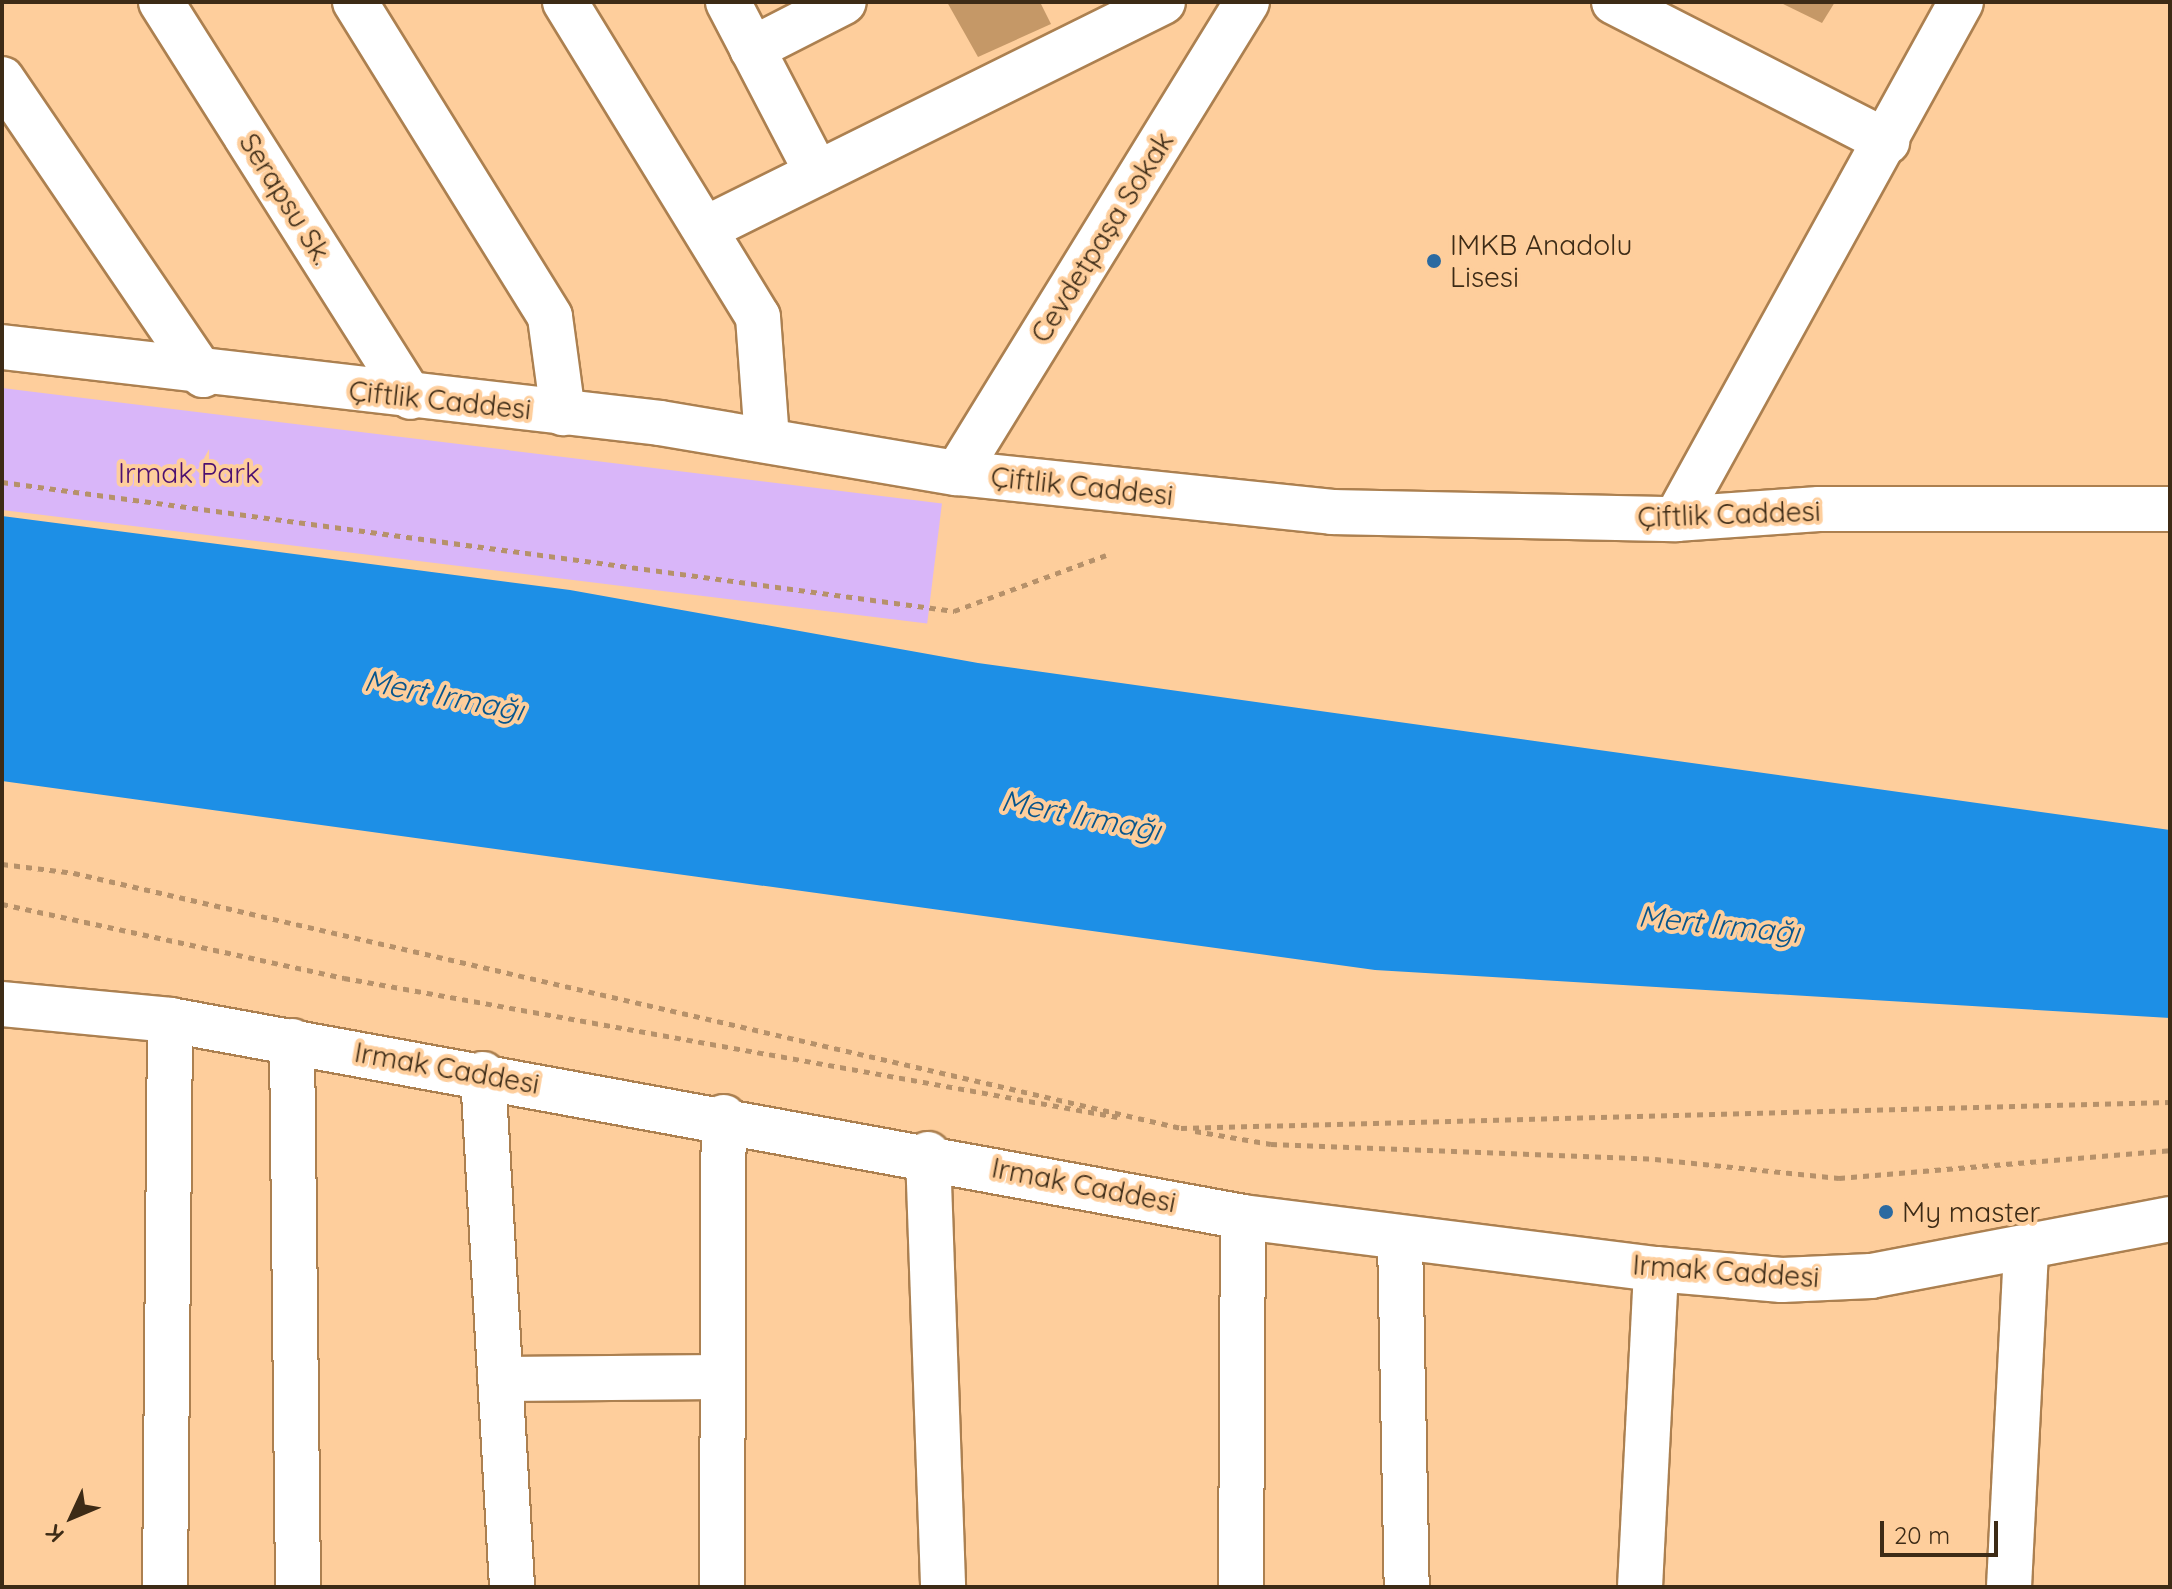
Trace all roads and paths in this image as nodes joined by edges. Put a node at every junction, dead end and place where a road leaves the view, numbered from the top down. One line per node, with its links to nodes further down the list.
1 (161, 2): 17 (street, Serapsu Sk.)
2 (355, 2): 18 (street)
3 (565, 2): 14 (street)
4 (728, 2): 10 (street)
5 (844, 2): 10 (street)
6 (1247, 2): 20 (street, Cevdetpaşa Sokak)
7 (1614, 2): 12 (street)
8 (1961, 2): 12 (street)
9 (1150, 5): 13 (street)
10 (752, 49): 13 (street)
11 (2, 79): 16 (street)
12 (1887, 142): 23 (street)
13 (817, 173): 14 (street)
14 (705, 229): 19 (street)
15 (2, 347): 16 (street, Çiftlik Caddesi)
16 (203, 375): 17 (street, Çiftlik Caddesi)
17 (411, 397): 18 (street, Çiftlik Caddesi)
18 (563, 413): 19 (street, Çiftlik Caddesi)
19 (767, 441): 20 (street, Çiftlik Caddesi)
20 (957, 473): 23 (street, Çiftlik Caddesi)
21 (2, 482): 24 (path)
22 (2170, 509): 23 (street, Çiftlik Caddesi)
23 (1676, 519)
24 (1106, 555)
25 (2, 864): 33 (path)
26 (2, 904): 33 (path)
27 (2, 1004): 28 (street, Irmak Caddesi)
28 (170, 1020): 29 (street, Irmak Caddesi); 43 (street)
29 (292, 1041): 30 (street, Irmak Caddesi); 44 (street)
30 (483, 1074): 32 (street, Irmak Caddesi); 42 (street)
31 (2170, 1102): 33 (path)
32 (724, 1117): 35 (street, Irmak Caddesi); 41 (street)
33 (1181, 1128): 34 (path)
34 (2170, 1150)
35 (928, 1154): 36 (street, Irmak Caddesi); 47 (street)
36 (1243, 1217): 38 (street, Irmak Caddesi); 48 (street)
37 (2170, 1219): 39 (street, Irmak Caddesi)
38 (1400, 1238): 40 (street, Irmak Caddesi); 49 (street)
39 (2026, 1247): 40 (street, Irmak Caddesi); 51 (street)
40 (1656, 1269): 50 (street)
41 (723, 1377): 42 (street); 46 (street)
42 (500, 1379): 45 (street)
43 (165, 1587)
44 (298, 1587)
45 (512, 1587)
46 (722, 1587)
47 (943, 1587)
48 (1241, 1587)
49 (1407, 1587)
50 (1640, 1587)
51 (2009, 1587)

